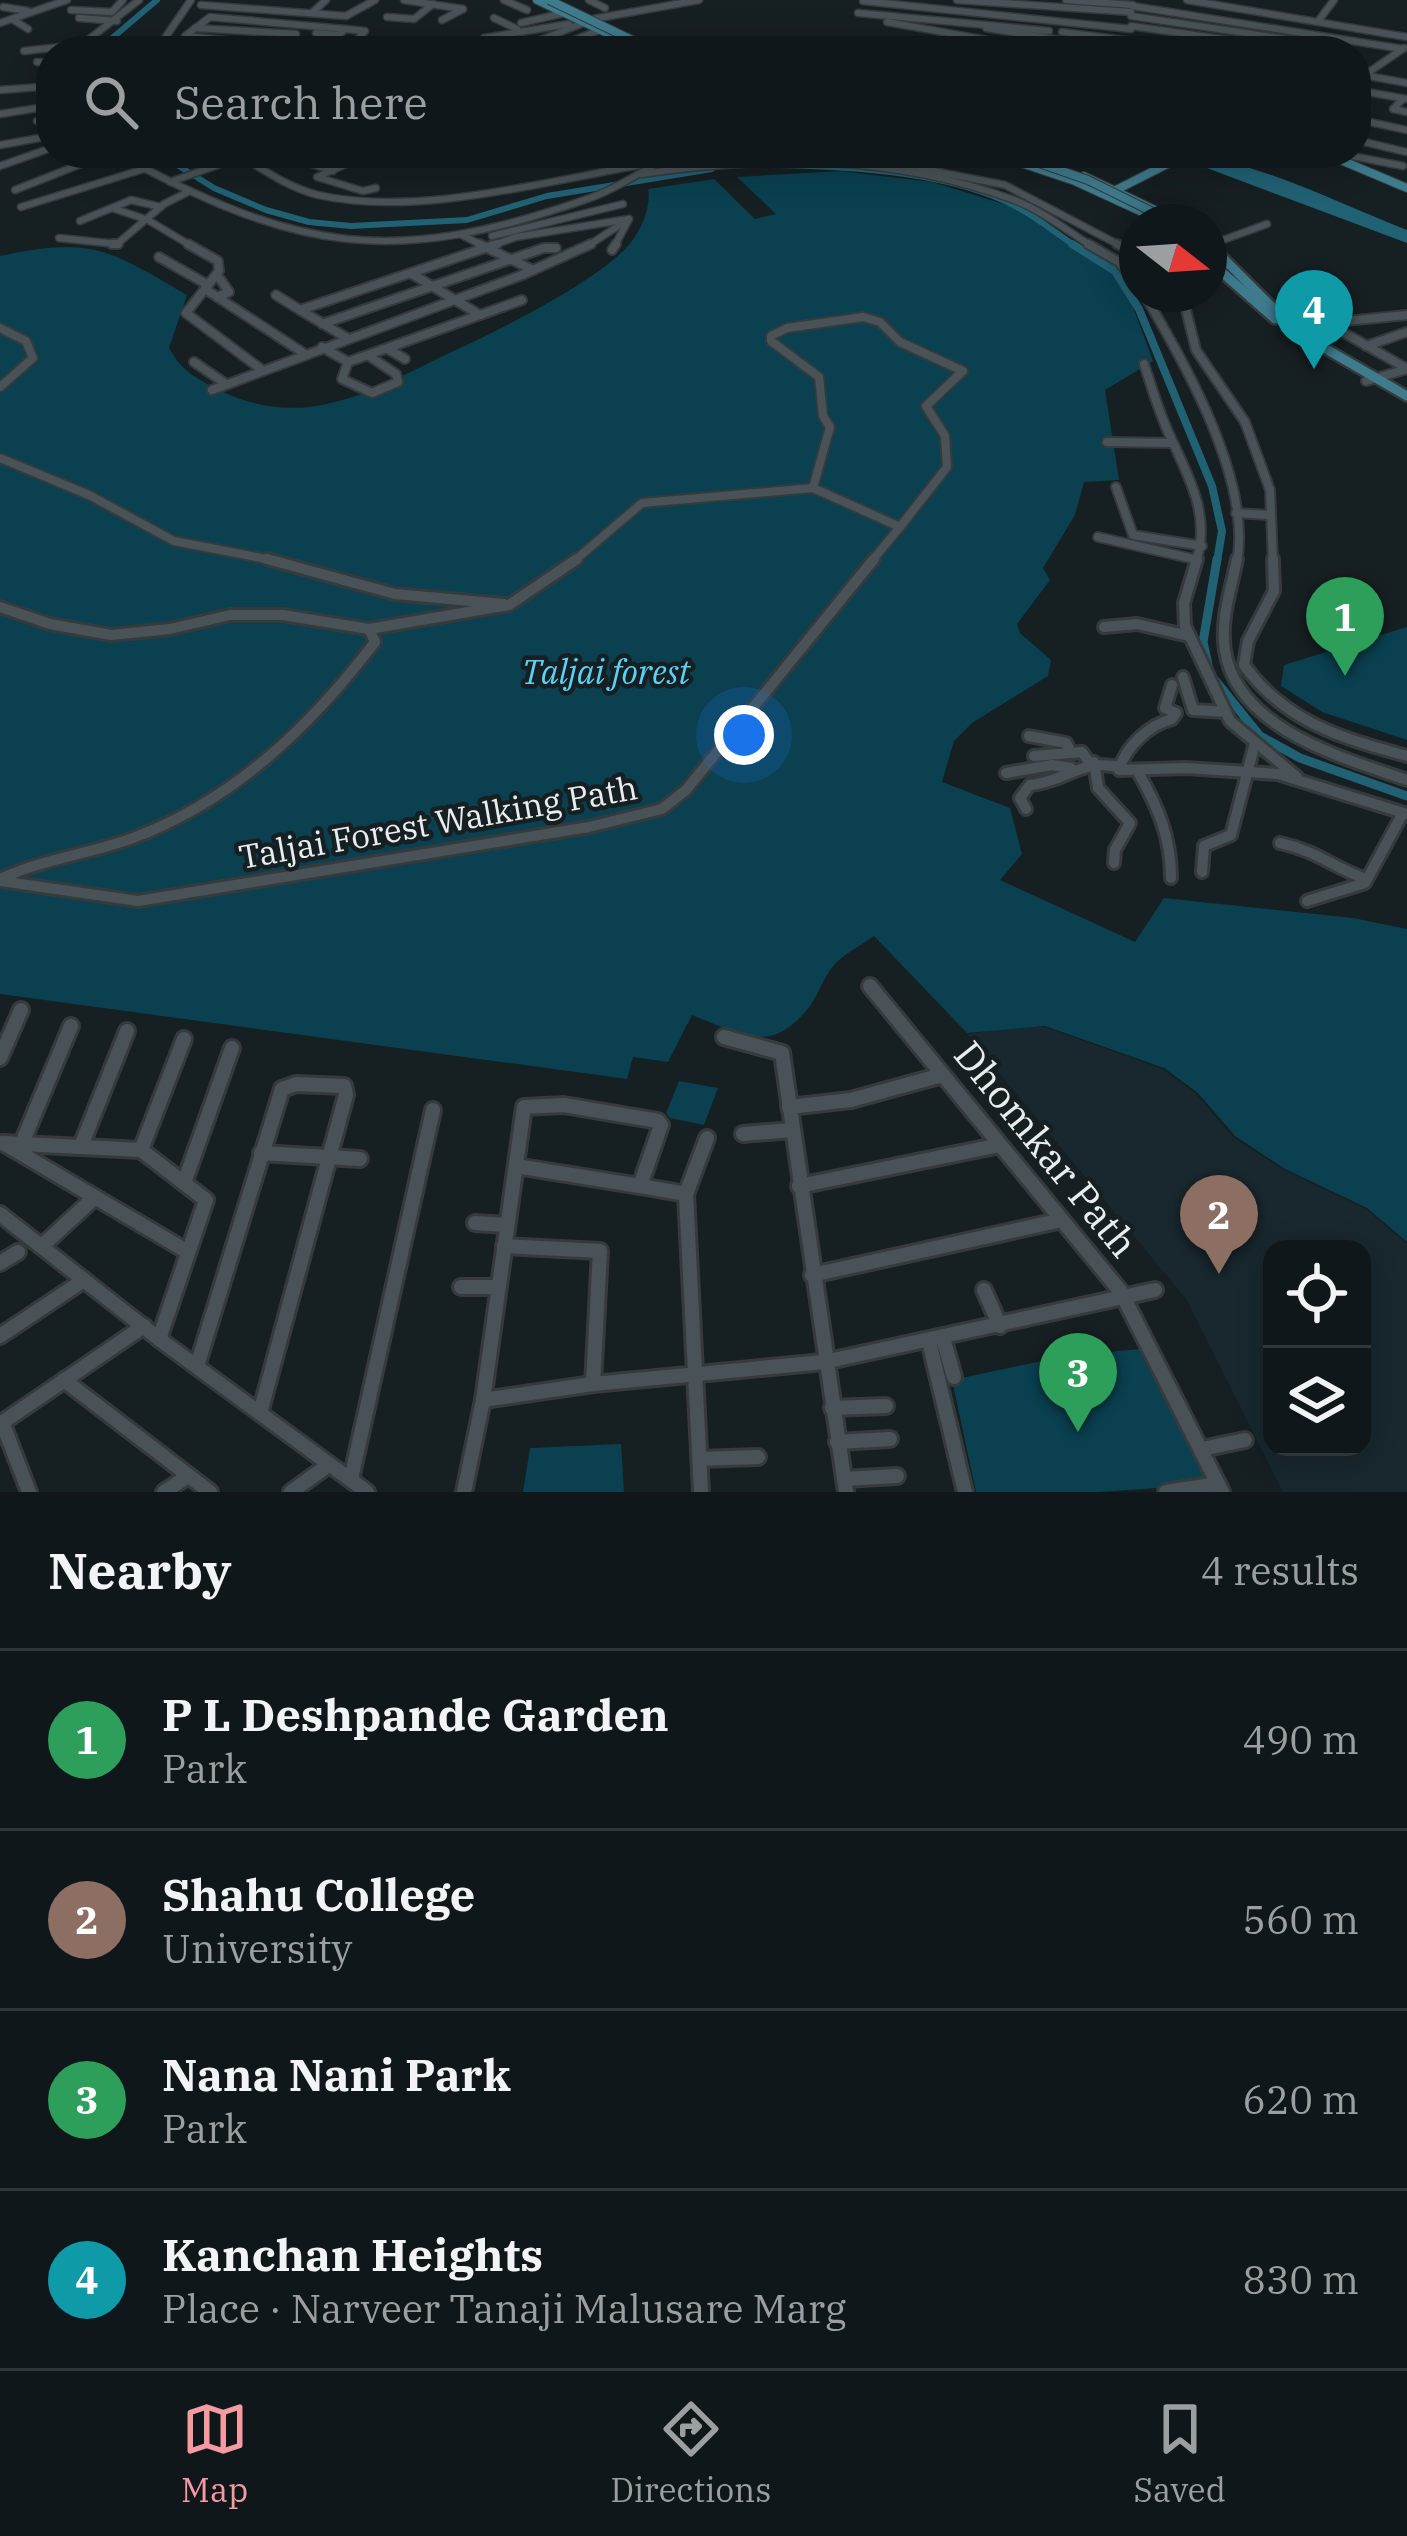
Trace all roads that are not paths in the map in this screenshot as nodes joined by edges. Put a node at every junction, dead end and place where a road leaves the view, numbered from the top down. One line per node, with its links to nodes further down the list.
1 (16, 0): 27 (street)
2 (42, 0): 27 (street)
3 (67, 0): 27 (street)
4 (80, 0): 19 (street)
5 (191, 0): 59 (street)
6 (326, 0): 30 (street)
7 (375, 0): 30 (street)
8 (406, 0): 23 (street); 23 (street)
9 (504, 0): 28 (street)
10 (537, 0): 31 (main road)
11 (550, 0): 42 (main road); 66 (main road, bridge)
12 (589, 0): 25 (street)
13 (699, 0): 42 (street)
14 (957, 0): 33 (street)
15 (1066, 0): 33 (street)
16 (1187, 0): 21 (street)
17 (1211, 0): 21 (street)
18 (1334, 0): 75 (street)
19 (132, 1): 44 (street)
20 (863, 1): 37 (street)
21 (1227, 2): 74 (street)
22 (2, 3): 27 (street)
23 (434, 4): 40 (street)
24 (201, 5): 30 (street)
25 (605, 8)
26 (993, 8): 33 (street)
27 (30, 10): 39 (street)
28 (526, 10)
29 (898, 11): 37 (street)
30 (315, 13): 46 (street)
31 (564, 13): 47 (main road); 48 (street)
32 (858, 13): 37 (street)
33 (1132, 14): 37 (street); 72 (street); 73 (street)
34 (506, 15): 48 (street)
35 (79, 18): 44 (street)
36 (494, 18): 48 (street)
37 (975, 18): 52 (street); 69 (street)
38 (1338, 18): 56 (street)
39 (13, 19): 45 (street); 50 (street)
40 (442, 20)
41 (484, 20): 54 (street)
42 (593, 20): 47 (street); 67 (main road)
43 (875, 20): 68 (street)
44 (117, 21): 58 (street)
45 (0, 23)
46 (308, 23): 49 (street); 55 (street); 61 (street)
47 (580, 23): 48 (street); 51 (main road); 63 (street)
48 (520, 27): 54 (street)
49 (196, 28): 55 (street); 60 (street)
50 (28, 29)
51 (599, 31): 64 (street); 65 (main road)
52 (1049, 31)
53 (1062, 32): 70 (street)
54 (508, 33): 62 (street)
55 (296, 34)
56 (1407, 34): 76 (street)
57 (1161, 35): 71 (street)
58 (95, 36)
59 (166, 36)
60 (187, 36)
61 (324, 36)
62 (494, 36)
63 (550, 36)
64 (586, 36)
65 (612, 36)
66 (622, 36)
67 (623, 36)
68 (965, 36)
69 (1023, 36)
70 (1083, 36)
71 (1168, 36)
72 (1299, 36)
73 (1305, 36)
74 (1309, 36)
75 (1315, 36)
76 (1360, 36)
77 (1371, 44): 78 (street)
78 (1405, 48): 82 (street)
79 (1371, 49): 82 (street)
80 (36, 50): 81 (street)
81 (24, 51)
82 (1394, 54): 83 (street)
83 (1371, 69)
84 (1371, 78): 87 (street)
85 (10, 80): 88 (street)
86 (1371, 83): 90 (street)
87 (1407, 83)
88 (0, 87): 89 (street)
89 (36, 87)
90 (1405, 99): 92 (street)
91 (36, 108): 93 (street)
92 (1407, 112)
93 (0, 114)
94 (1371, 122): 95 (street)
95 (1376, 123): 96 (street); 97 (street)
96 (1371, 128)
97 (1405, 134)
98 (36, 139): 100 (street)
99 (1371, 144): 101 (street)
100 (0, 145)
101 (1407, 152)
102 (36, 153): 104 (street)
103 (1371, 160): 105 (street)
104 (0, 166)
105 (1406, 166)
106 (73, 168): 133 (street)
107 (208, 168): 129 (street)
108 (267, 168): 111 (street)
109 (326, 168): 125 (street)
110 (339, 168): 125 (street)
111 (618, 168)
112 (645, 168): 128 (street)
113 (650, 168): 127 (street)
114 (682, 168): 127 (street)
115 (877, 168): 162 (street)
116 (917, 168): 156 (street)
117 (1039, 168): 134 (main road)
118 (1053, 168): 137 (main road, bridge)
119 (1057, 168): 134 (main road)
120 (1152, 168): 126 (main road)
121 (1155, 168): 126 (main road)
122 (1363, 168): 130 (main road)
123 (1369, 168): 130 (main road)
124 (144, 169): 129 (street); 141 (street)
125 (333, 171): 131 (street)
126 (1143, 173): 134 (main road)
127 (638, 174): 128 (street)
128 (625, 179): 132 (street)
129 (172, 181): 135 (street)
130 (1407, 185)
131 (376, 188)
132 (615, 188): 143 (street); 144 (street)
133 (15, 190)
134 (1109, 190): 138 (main road); 139 (main road)
135 (190, 191): 140 (street); 152 (street)
136 (623, 204): 145 (street)
137 (1136, 204)
138 (1137, 204)
139 (1137, 204)
140 (160, 207): 142 (street); 148 (street)
141 (21, 208)
142 (112, 208): 147 (street); 148 (street)
143 (562, 208): 144 (street); 145 (street)
144 (550, 210): 152 (street)
145 (571, 216): 150 (street); 151 (street)
146 (629, 219): 150 (street); 159 (street); 164 (street)
147 (80, 220)
148 (148, 220): 154 (street); 169 (street)
149 (1267, 224): 155 (street)
150 (583, 226): 151 (street)
151 (516, 233): 153 (street); 157 (street)
152 (462, 235): 157 (street)
153 (492, 236)
154 (59, 238)
155 (1227, 240)
156 (1119, 244)
157 (487, 246): 161 (street); 165 (street)
158 (556, 248): 161 (street)
159 (612, 250)
160 (159, 256): 169 (street)
161 (512, 259): 164 (street); 168 (street)
162 (1119, 262)
163 (1227, 264): 180 (main road)
164 (531, 269): 172 (street)
165 (412, 274): 168 (street); 174 (street)
166 (1227, 277): 196 (main road)
167 (220, 279): 171 (street)
168 (431, 286): 172 (street); 179 (street)
169 (206, 287): 171 (street); 195 (street)
170 (275, 295): 174 (street)
171 (217, 297): 188 (street)
172 (453, 300): 177 (street); 184 (street)
173 (522, 300): 177 (street)
174 (300, 310): 179 (street)
175 (1153, 312): 208 (street)
176 (1186, 312): 209 (street)
177 (480, 315): 187 (street)
178 (1407, 315): 180 (street)
179 (322, 324): 184 (street)
180 (1296, 326): 196 (main road)
181 (0, 328): 198 (street)
182 (1407, 332): 185 (street)
183 (1346, 334): 185 (street)
184 (347, 338): 186 (street)
185 (1366, 346): 194 (street)
186 (322, 347): 188 (street); 192 (street)
187 (388, 349): 189 (street); 190 (street)
188 (305, 353): 195 (street)
189 (369, 356): 192 (street); 199 (street)
190 (405, 359)
191 (194, 362): 197 (street)
192 (348, 362): 199 (street)
193 (1144, 364): 204 (street)
194 (1406, 368): 196 (street)
195 (262, 370): 197 (street)
196 (1370, 379): 202 (main road)
197 (226, 384): 200 (street)
198 (0, 387)
199 (386, 389): 201 (street)
200 (212, 390)
201 (402, 396)
202 (1407, 400)
203 (1107, 442): 204 (street)
204 (1172, 443): 213 (street)
205 (0, 458): 215 (street)
206 (1115, 487): 212 (street)
207 (813, 488): 210 (street); 210 (street, Taljai Forest Walking Path); 215 (street)
208 (1236, 513): 209 (street); 234 (street)
209 (1268, 515): 226 (street)
210 (900, 526): 242 (street, Taljai Forest Walking Path)
211 (1098, 538): 212 (street)
212 (1131, 540): 213 (street); 214 (street)
213 (1202, 545): 214 (street)
214 (1198, 560): 220 (street)
215 (509, 605): 219 (street)
216 (0, 607): 219 (street)
217 (1148, 618): 220 (street)
218 (1104, 627): 220 (street)
219 (369, 629): 242 (street, Taljai Forest Walking Path)
220 (1187, 631): 221 (street)
221 (1226, 712): 223 (street); 228 (street)
222 (1029, 736): 224 (street)
223 (1255, 743): 232 (street); 233 (street)
224 (1071, 752): 225 (street); 227 (street)
225 (1034, 756)
226 (1407, 756)
227 (1091, 762): 228 (street); 229 (street); 238 (street)
228 (1119, 767): 231 (street)
229 (1071, 768): 230 (street); 235 (street)
230 (1006, 772)
231 (1138, 772): 232 (street); 240 (street)
232 (1247, 772): 233 (street); 239 (street)
233 (1297, 777): 236 (street)
234 (1407, 780)
235 (1026, 809)
236 (1405, 813): 241 (street)
237 (1280, 843): 241 (street)
238 (1114, 863)
239 (1202, 872)
240 (1171, 878)
241 (1366, 879): 243 (street)
242 (0, 880)
243 (1307, 901)
244 (870, 986): 252 (street, Dhomkar Path)
245 (21, 1010): 251 (street)
246 (71, 1026): 259 (street)
247 (127, 1031): 262 (street)
248 (724, 1037): 253 (street)
249 (184, 1040): 263 (street)
250 (232, 1048): 269 (street)
251 (0, 1058)
252 (942, 1075): 253 (street); 260 (street, Dhomkar Path)
253 (790, 1107): 255 (street)
254 (433, 1110): 315 (street)
255 (792, 1130): 256 (street); 271 (street)
256 (743, 1134)
257 (707, 1138): 272 (street)
258 (1, 1142): 259 (street); 267 (street)
259 (22, 1143): 261 (street)
260 (1000, 1144): 271 (street); 275 (street, Dhomkar Path)
261 (47, 1145): 262 (street); 267 (street)
262 (81, 1146): 263 (street)
263 (141, 1150): 269 (street)
264 (261, 1153): 265 (street); 265 (street); 296 (street)
265 (329, 1157): 266 (street); 304 (street)
266 (360, 1160)
267 (34, 1162): 273 (street)
268 (516, 1166): 270 (street); 270 (street); 277 (street)
269 (184, 1183): 281 (street)
270 (640, 1186): 272 (street)
271 (799, 1186): 283 (street)
272 (686, 1194): 297 (street)
273 (94, 1197): 278 (street); 281 (street)
274 (0, 1214): 278 (street)
275 (1062, 1220): 283 (street); 289 (street, Dhomkar Path)
276 (476, 1223): 277 (street)
277 (507, 1225): 279 (street)
278 (42, 1246): 284 (street)
279 (504, 1246): 286 (street); 300 (street)
280 (17, 1252): 282 (street)
281 (188, 1252): 293 (street)
282 (0, 1263)
283 (812, 1275): 295 (street)
284 (84, 1280): 290 (street); 292 (street)
285 (460, 1287): 286 (street)
286 (498, 1287): 301 (street)
287 (984, 1290): 291 (street)
288 (1155, 1291): 289 (street)
289 (1125, 1299): 291 (street); 309 (street, Dhomkar Path)
290 (143, 1326): 293 (street); 299 (street)
291 (1000, 1326): 294 (street)
292 (0, 1336)
293 (159, 1339): 296 (street)
294 (936, 1339): 295 (street); 298 (street); 325 (street)
295 (824, 1362): 297 (street); 303 (street)
296 (197, 1366): 304 (street)
297 (697, 1374): 300 (street); 311 (street)
298 (954, 1377)
299 (64, 1380): 305 (street); 313 (street)
300 (592, 1384): 301 (street)
301 (483, 1400): 323 (street)
302 (886, 1406): 303 (street)
303 (832, 1408): 308 (street)
304 (260, 1413): 312 (street)
305 (1, 1423): 318 (street)
306 (890, 1439): 308 (street)
307 (1245, 1440): 309 (street)
308 (837, 1442): 316 (street)
309 (1202, 1449): 317 (street, Dhomkar Path)
310 (758, 1457): 311 (street)
311 (700, 1459): 324 (street)
312 (327, 1466): 315 (street); 321 (street)
313 (188, 1476): 319 (street); 320 (street)
314 (897, 1476): 316 (street)
315 (351, 1479): 322 (street)
316 (845, 1486)
317 (1220, 1488): 326 (street)
318 (29, 1492)
319 (164, 1492)
320 (210, 1492)
321 (291, 1492)
322 (367, 1492)
323 (464, 1492)
324 (701, 1492)
325 (965, 1492)
326 (1166, 1492)

